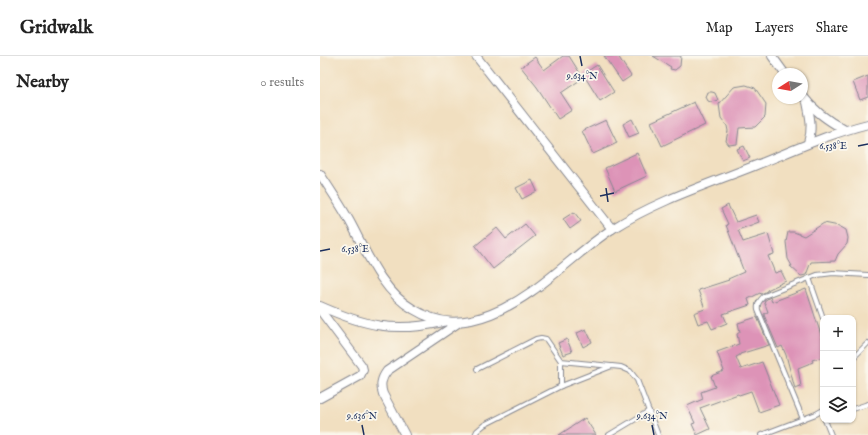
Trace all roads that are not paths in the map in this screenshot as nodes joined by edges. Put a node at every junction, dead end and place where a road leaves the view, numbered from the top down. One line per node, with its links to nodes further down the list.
1 (476, 56): 10 (street)
2 (772, 56): 3 (street)
3 (781, 68)
4 (808, 102): 7 (street)
5 (806, 104): 8 (street)
6 (868, 124): 7 (street)
7 (845, 130): 8 (street)
8 (808, 143): 10 (street)
9 (320, 174): 16 (street)
10 (612, 229): 17 (street)
11 (868, 275): 12 (lane)
12 (809, 278): 15 (lane); 29 (lane)
13 (320, 306): 16 (street)
14 (320, 310): 24 (street)
15 (822, 315)
16 (446, 321): 17 (street)
17 (458, 322): 31 (street)
18 (868, 343): 19 (lane)
19 (856, 355)
20 (561, 361): 21 (lane); 22 (lane); 23 (lane)
21 (612, 366): 23 (lane); 27 (lane)
22 (477, 369)
23 (561, 386): 32 (lane)
24 (320, 398)
25 (868, 404): 26 (lane)
26 (856, 408)
27 (649, 411): 33 (lane); 34 (lane)
28 (820, 413): 29 (lane)
29 (803, 419): 35 (lane)
30 (826, 423): 36 (lane)
31 (405, 435)
32 (475, 435)
33 (609, 435)
34 (658, 435)
35 (762, 435)
36 (831, 435)

